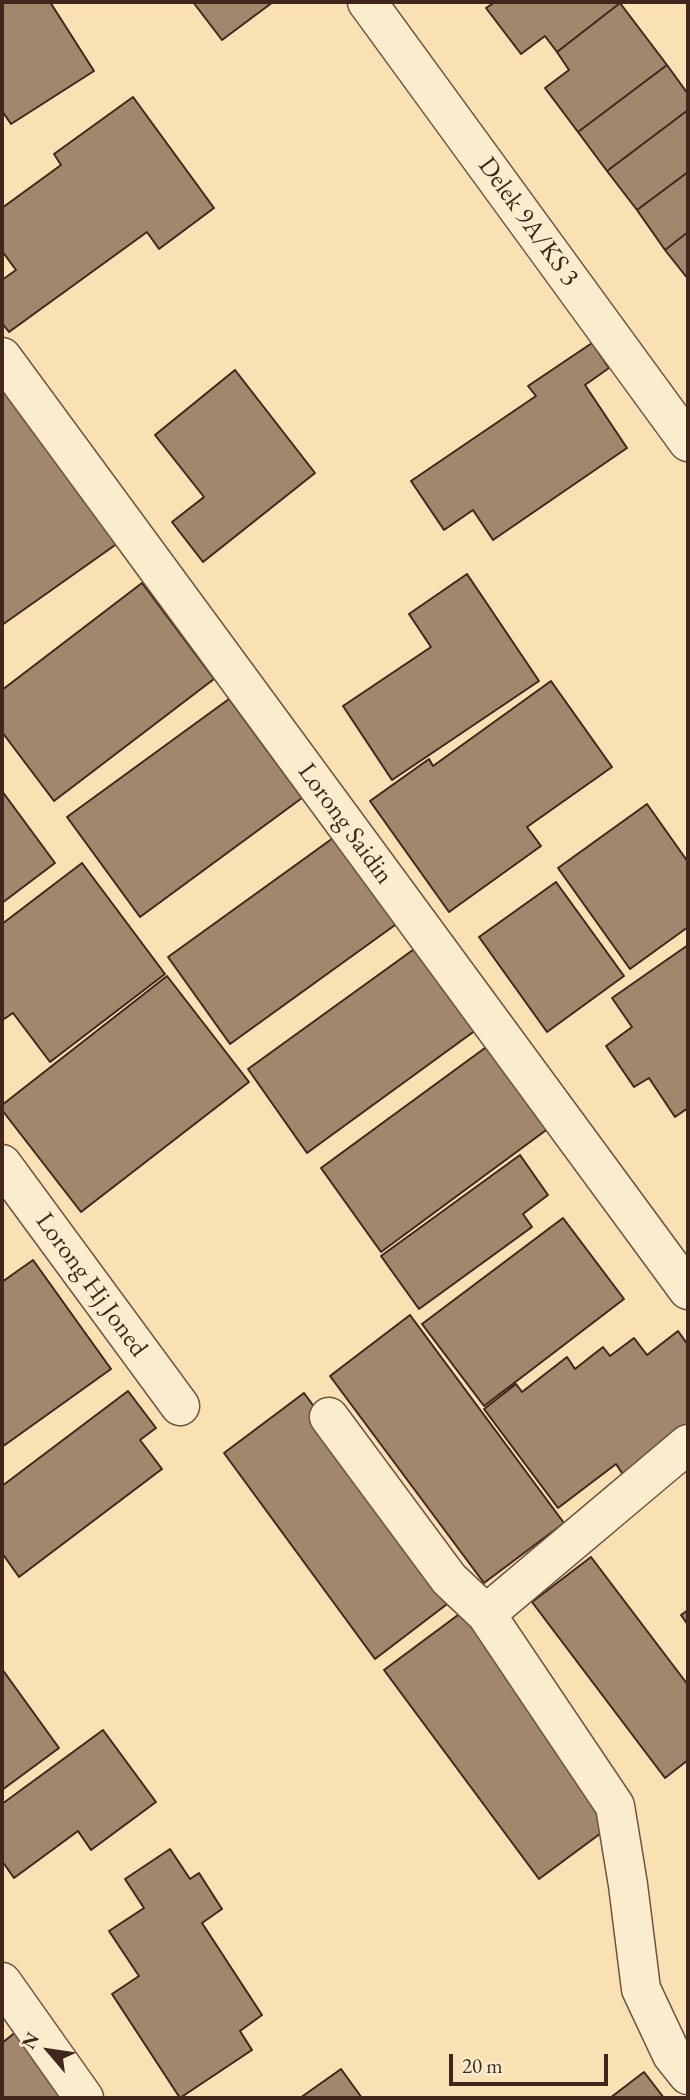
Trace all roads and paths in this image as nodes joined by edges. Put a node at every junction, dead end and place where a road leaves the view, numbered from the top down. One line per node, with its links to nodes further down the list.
1 (367, 2): 3 (street, Delek 9A/KS 3)
2 (2, 357): 5 (street, Lorong Saidin)
3 (688, 442)
4 (2, 1164): 6 (street, Lorong Hj Joned)
5 (688, 1290)
6 (180, 1406)
7 (329, 1417): 9 (street)
8 (688, 1444): 9 (street)
9 (486, 1614): 11 (street)
10 (2, 1982): 12 (street)
11 (688, 2075)
12 (84, 2098)

